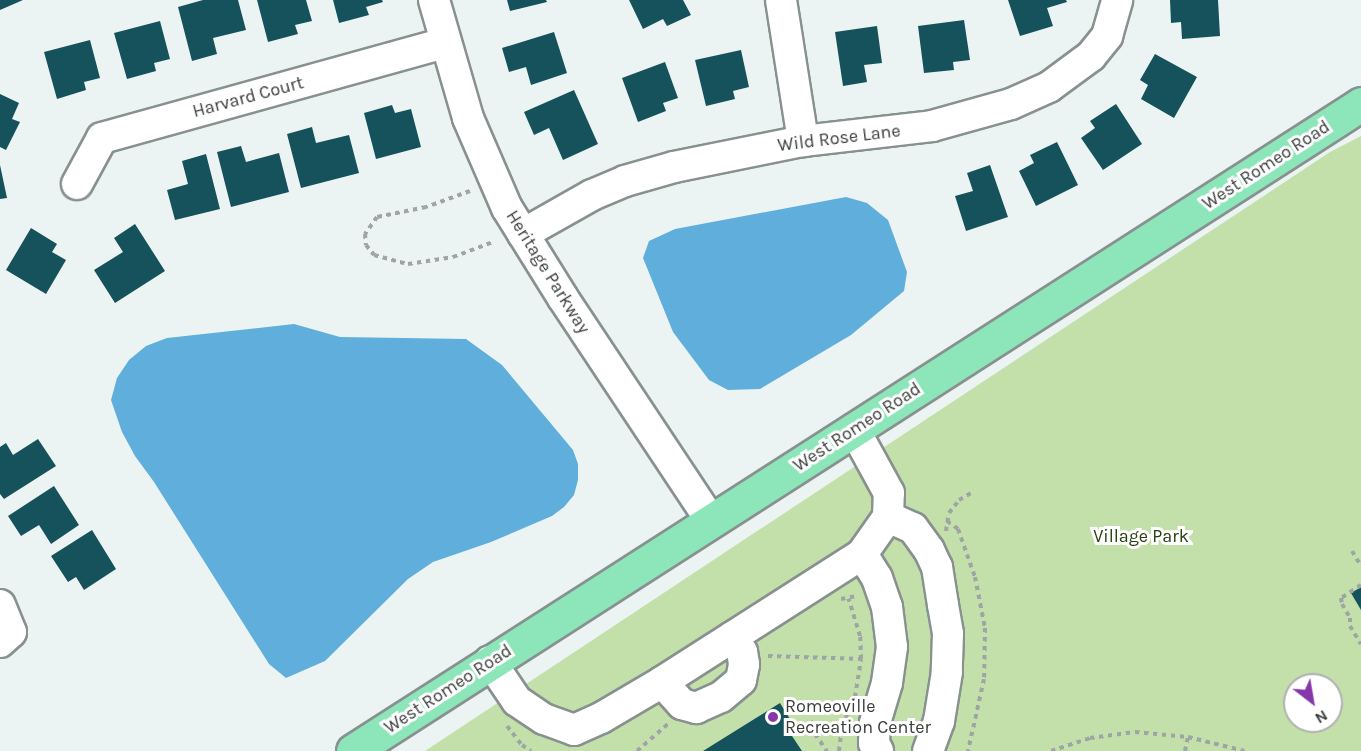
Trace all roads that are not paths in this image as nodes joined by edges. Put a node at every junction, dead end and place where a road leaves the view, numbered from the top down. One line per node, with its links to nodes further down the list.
1 (434, 0): 4 (street, Heritage Parkway)
2 (781, 0): 6 (street)
3 (1117, 0): 6 (street, Wild Rose Lane)
4 (446, 43): 7 (street, Harvard Court); 8 (street, Heritage Parkway)
5 (1361, 104): 9 (main road, West Romeo Road)
6 (803, 141): 8 (street, Wild Rose Lane)
7 (77, 184)
8 (523, 234): 11 (street, Heritage Parkway)
9 (854, 429): 10 (street); 11 (main road, West Romeo Road)
10 (888, 517): 12 (street); 19 (street)
11 (711, 521): 14 (main road, West Romeo Road)
12 (862, 554): 13 (street); 18 (street)
13 (732, 637): 15 (street); 15 (street)
14 (490, 661): 16 (street); 17 (main road, West Romeo Road)
15 (662, 682): 16 (street)
16 (574, 740)
17 (353, 751)
18 (878, 751)
19 (928, 751)

